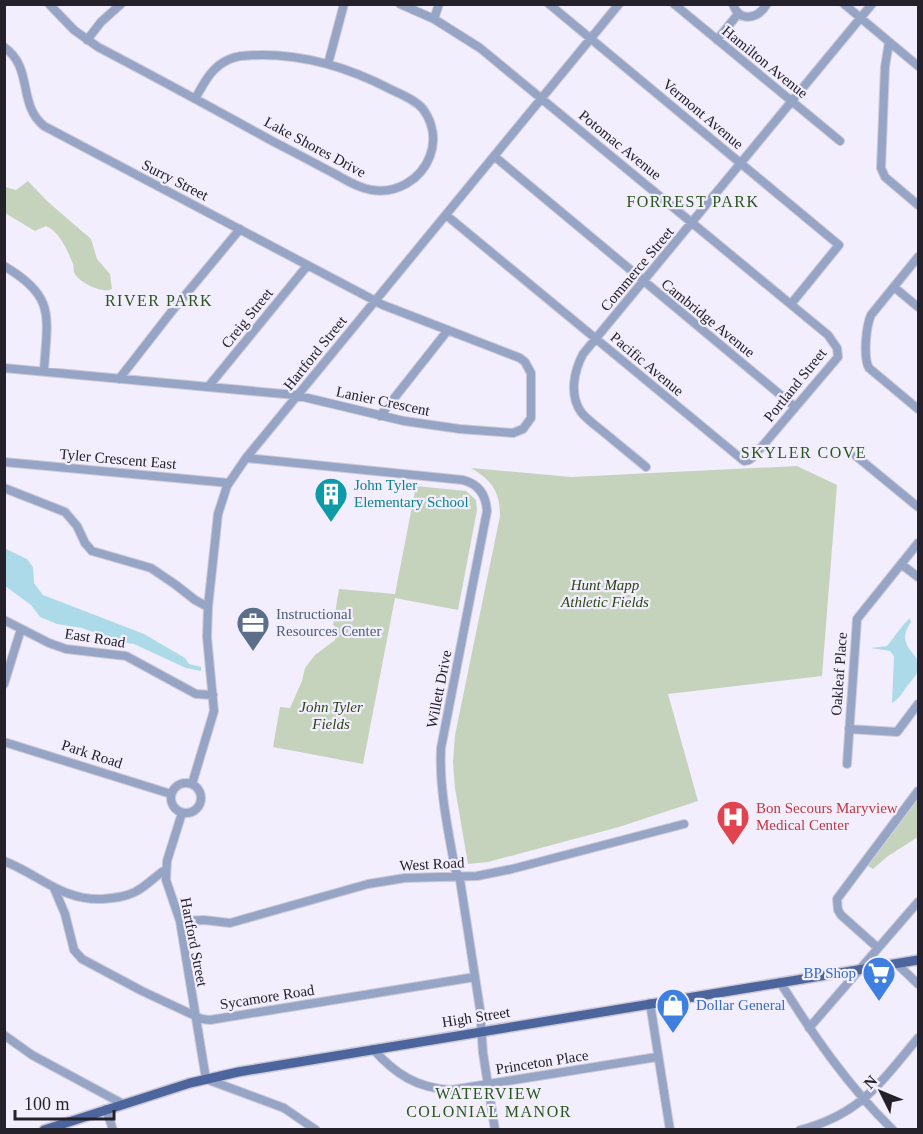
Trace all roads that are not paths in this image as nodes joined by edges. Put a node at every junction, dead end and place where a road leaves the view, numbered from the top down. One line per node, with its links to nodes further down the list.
1 (49, 4): 17 (street, Lake Shores Drive)
2 (121, 4): 17 (street)
3 (344, 4): 21 (street)
4 (400, 4): 14 (street, Potomac Avenue)
5 (439, 4): 14 (street)
6 (549, 4): 16 (street, Vermont Avenue)
7 (619, 4): 16 (street, Hartford Street)
8 (674, 4): 18 (street, Hamilton Avenue)
9 (733, 4): 13 (street)
10 (767, 4): 13 (street)
11 (844, 4): 15 (street)
12 (872, 4): 15 (street, Commerce Street)
13 (738, 14): 18 (street)
14 (434, 19): 24 (street, Potomac Avenue)
15 (861, 19): 19 (street); 25 (street, Commerce Street)
16 (591, 38): 24 (street, Hartford Street); 28 (street, Vermont Avenue)
17 (87, 40): 23 (street, Lake Shores Drive)
18 (717, 40): 25 (street, Hamilton Avenue)
19 (889, 42): 22 (street); 29 (street)
20 (4, 47): 32 (street, Surry Street)
21 (328, 64): 23 (street, Lake Shores Drive); 23 (street, Lake Shores Drive)
22 (918, 66)
23 (195, 99)
24 (541, 99): 27 (street, Hartford Street); 31 (street, Potomac Avenue)
25 (792, 102): 26 (street, Hamilton Avenue); 28 (street, Commerce Street)
26 (840, 141)
27 (494, 156): 30 (street, Hartford Street); 36 (street, Cambridge Avenue)
28 (742, 164): 31 (street, Commerce Street); 39 (street, Vermont Avenue)
29 (918, 205)
30 (446, 215): 38 (street, Hartford Street); 42 (street, Pacific Avenue)
31 (693, 222): 36 (street, Commerce Street); 39 (street, Potomac Avenue)
32 (240, 230): 35 (street, Surry Street); 46 (street)
33 (918, 257): 37 (street)
34 (4, 266): 45 (street)
35 (306, 266): 38 (street, Surry Street); 47 (street, Creig Street)
36 (644, 282): 42 (street, Commerce Street); 49 (street, Cambridge Avenue)
37 (894, 287): 40 (street); 50 (street)
38 (375, 301): 41 (street, Lanier Crescent); 48 (street, Hartford Street)
39 (791, 304): 43 (street, Potomac Avenue)
40 (918, 307)
41 (448, 330): 51 (street); 51 (street, Lanier Crescent)
42 (596, 339): 54 (street, Pacific Avenue); 56 (street, Commerce Street)
43 (838, 350): 49 (street, Portland Street)
44 (4, 368): 45 (street, Lanier Crescent)
45 (44, 371): 46 (street, Lanier Crescent)
46 (119, 379): 47 (street, Lanier Crescent)
47 (208, 387): 48 (street, Lanier Crescent)
48 (297, 396): 51 (street, Lanier Crescent); 53 (street, Hartford Street)
49 (795, 407): 54 (street, Portland Street)
50 (918, 409)
51 (380, 416)
52 (856, 456): 59 (street)
53 (246, 458): 57 (street, Hartford Street); 79 (street, Willett Drive)
54 (749, 460)
55 (4, 462): 57 (street, Tyler Crescent East)
56 (646, 467)
57 (229, 483): 63 (street, Hartford Street)
58 (4, 488): 63 (street)
59 (918, 507)
60 (918, 543): 61 (street, Oakleaf Place)
61 (901, 564): 62 (street); 69 (street, Oakleaf Place)
62 (918, 577)
63 (208, 607): 67 (street, Hartford Street)
64 (4, 620): 65 (street, East Road)
65 (21, 629): 66 (street); 67 (street, East Road)
66 (4, 684)
67 (213, 695): 72 (street, Hartford Street)
68 (918, 704): 69 (street, Oakleaf Place)
69 (849, 729): 71 (street, Oakleaf Place)
70 (4, 741): 74 (street, Park Road)
71 (847, 764)
72 (192, 784): 74 (street); 75 (street, Hartford Street)
73 (918, 791): 83 (street)
74 (171, 794): 75 (street)
75 (182, 813): 78 (street, Hartford Street)
76 (684, 824): 79 (street, West Road)
77 (4, 861): 80 (street)
78 (165, 870): 80 (street); 82 (street, Hartford Street)
79 (459, 877): 82 (street, West Road); 87 (street, Willett Drive)
80 (54, 888): 91 (street, Sycamore Road)
81 (918, 902): 83 (street)
82 (180, 921): 91 (street, Hartford Street)
83 (878, 948): 86 (street)
84 (918, 960): 85 (main road, High Street)
85 (897, 964): 86 (main road, High Street); 89 (street)
86 (859, 970): 88 (main road, High Street); 92 (street)
87 (475, 977): 91 (street, Sycamore Road); 93 (street, Willett Drive)
88 (780, 982): 90 (main road, High Street); 92 (street)
89 (918, 984)
90 (650, 1004): 93 (main road, High Street); 97 (street)
91 (195, 1017): 98 (street, Hartford Street)
92 (809, 1028): 100 (street)
93 (481, 1031): 96 (main road, High Street); 99 (street, Willett Drive)
94 (918, 1038): 100 (street)
95 (6, 1039): 101 (street)
96 (373, 1049): 98 (main road, High Street); 99 (street, Princeton Place)
97 (657, 1058): 99 (street, Princeton Place); 107 (street)
98 (206, 1079): 101 (main road, High Street); 105 (street)
99 (488, 1085): 106 (street, Willett Drive)
100 (864, 1099): 108 (street); 109 (street)
101 (123, 1104): 102 (main road, High Street)
102 (106, 1109): 103 (main road, High Street); 104 (street)
103 (44, 1130)
104 (112, 1130)
105 (316, 1130)
106 (495, 1130)
107 (670, 1130)
108 (800, 1130)
109 (893, 1130)

